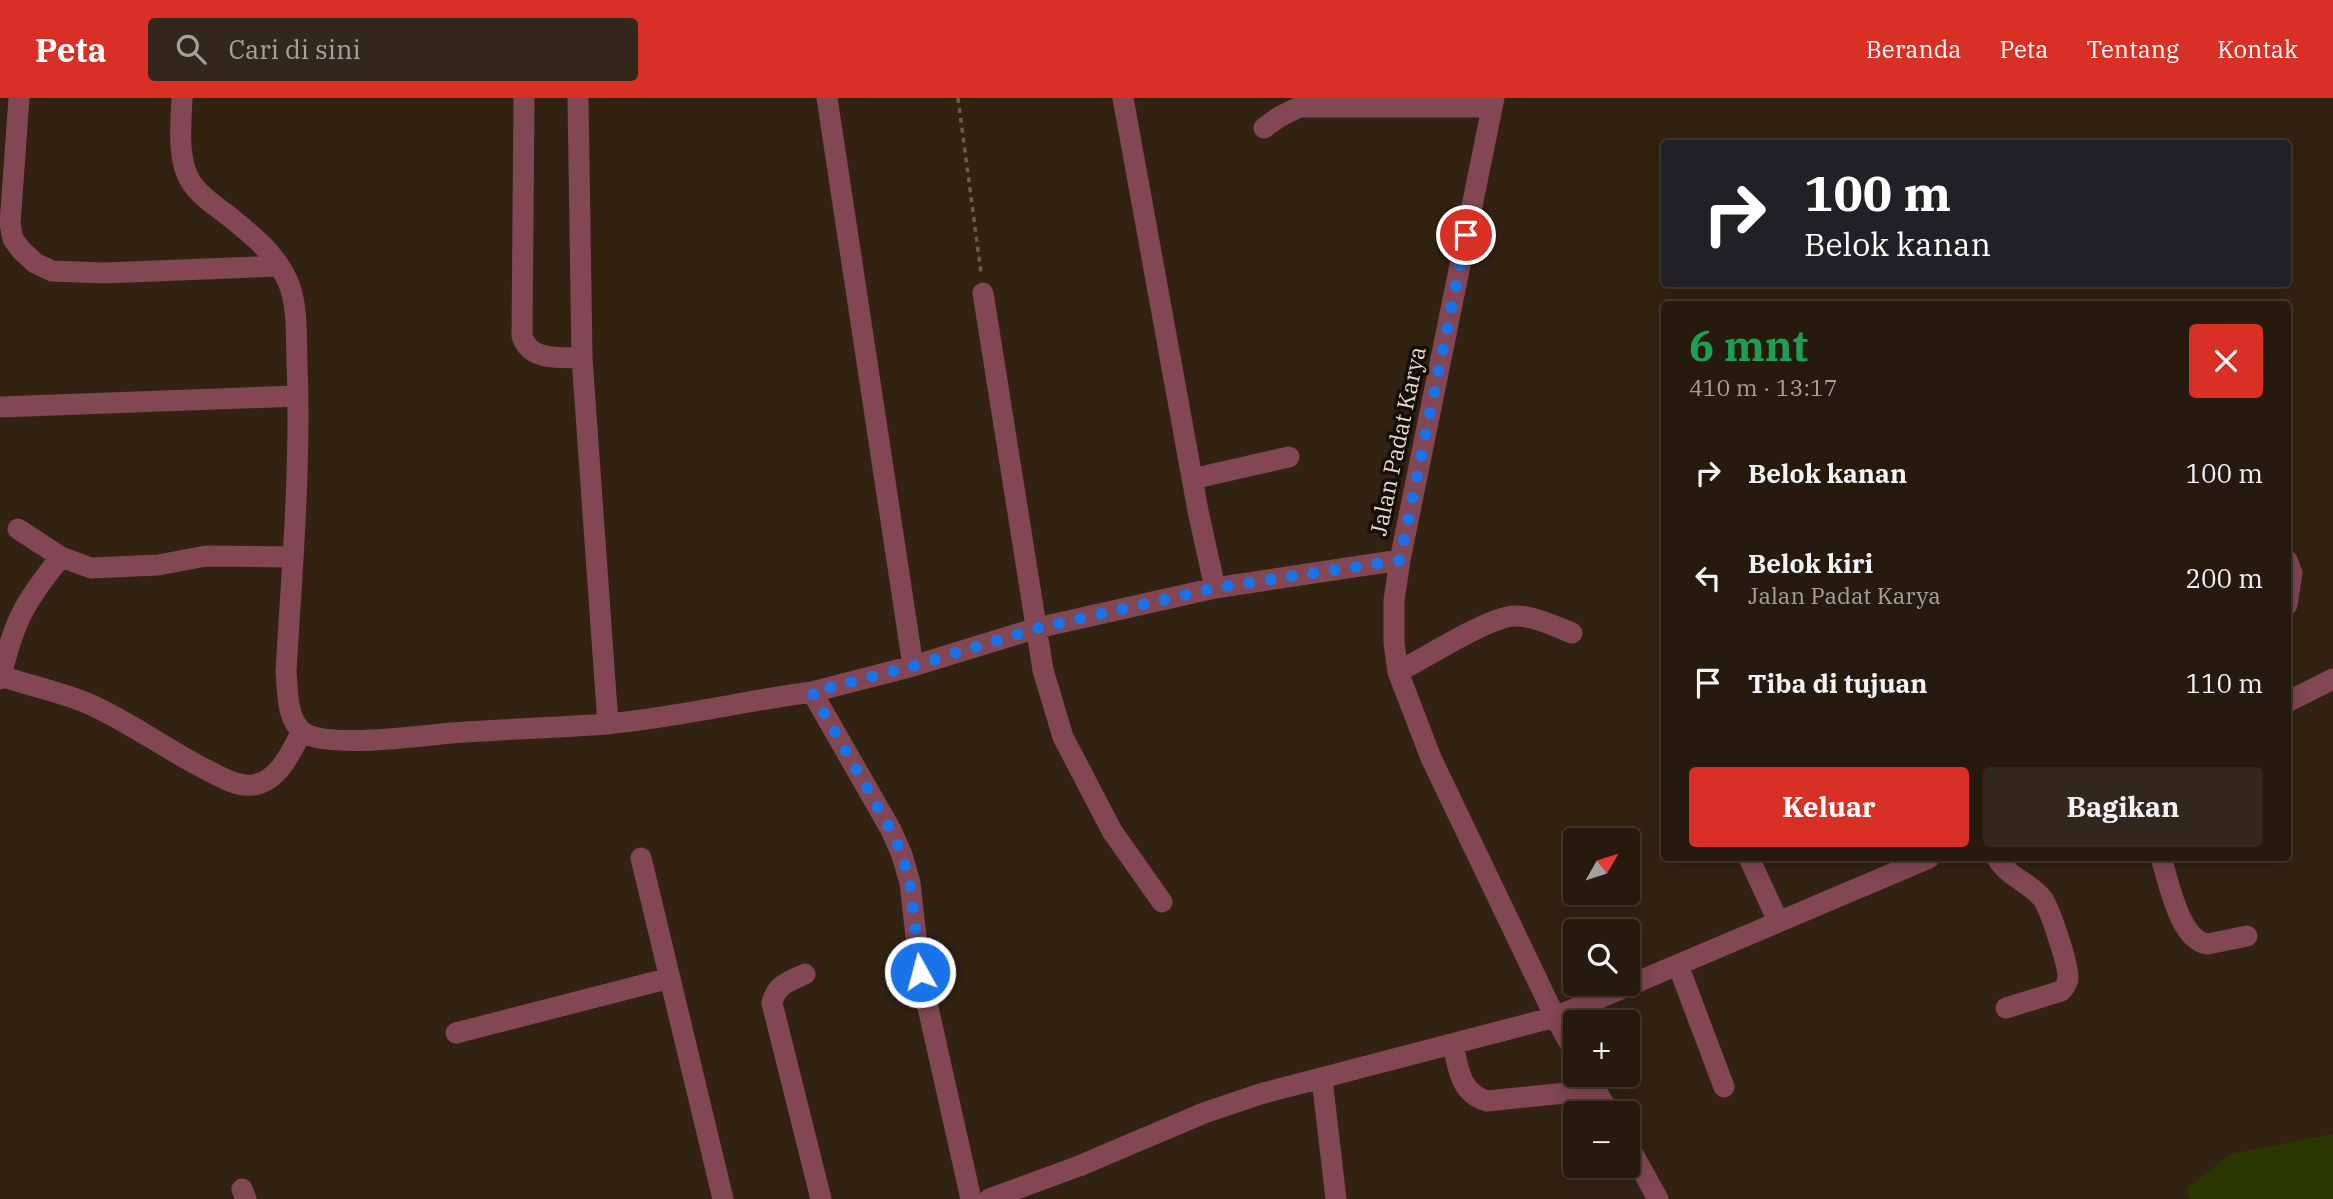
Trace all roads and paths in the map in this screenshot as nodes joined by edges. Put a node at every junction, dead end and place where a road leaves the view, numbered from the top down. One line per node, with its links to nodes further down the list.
1 (19, 98): 10 (street)
2 (182, 98): 10 (street)
3 (524, 98): 12 (street)
4 (578, 98): 12 (street)
5 (827, 98): 24 (street)
6 (958, 98): 11 (path)
7 (1123, 98): 16 (street)
8 (1493, 103): 9 (street); 20 (street, Jalan Padat Karya)
9 (1264, 128)
10 (279, 266): 13 (street)
11 (983, 293): 22 (street)
12 (582, 358): 30 (street)
13 (298, 396): 14 (street); 19 (street)
14 (0, 407)
15 (1289, 457): 16 (street)
16 (1192, 478): 21 (street)
17 (18, 529): 18 (street)
18 (61, 557): 19 (street); 26 (street)
19 (293, 557): 31 (street)
20 (1400, 560): 21 (street); 25 (street, Jalan Padat Karya)
21 (1215, 588): 22 (street)
22 (1038, 628): 24 (street); 37 (street)
23 (1572, 633): 25 (street)
24 (913, 666): 28 (street)
25 (1398, 672): 44 (street, Jalan Padat Karya)
26 (1, 677): 31 (street)
27 (2333, 679): 29 (street)
28 (812, 692): 30 (street); 54 (street)
29 (2291, 700)
30 (608, 724): 31 (street)
31 (302, 732)
32 (641, 858): 42 (street)
33 (1750, 861): 38 (street)
34 (1922, 861): 38 (street)
35 (1999, 861): 43 (street)
36 (2162, 861): 39 (street)
37 (1162, 902)
38 (1778, 921): 40 (street)
39 (2247, 936)
40 (1678, 965): 44 (street); 50 (street)
41 (805, 974): 53 (street)
42 (670, 978): 46 (street); 52 (street)
43 (2006, 1007)
44 (1555, 1017): 45 (street, Jalan Padat Karya); 47 (street)
45 (1563, 1031)
46 (456, 1033)
47 (1453, 1044): 48 (street); 49 (street)
48 (1322, 1079): 55 (street); 56 (street)
49 (1564, 1087)
50 (1724, 1087)
51 (1640, 1167): 57 (street)
52 (723, 1199)
53 (821, 1199)
54 (971, 1199)
55 (989, 1199)
56 (1336, 1199)
57 (1658, 1199)

